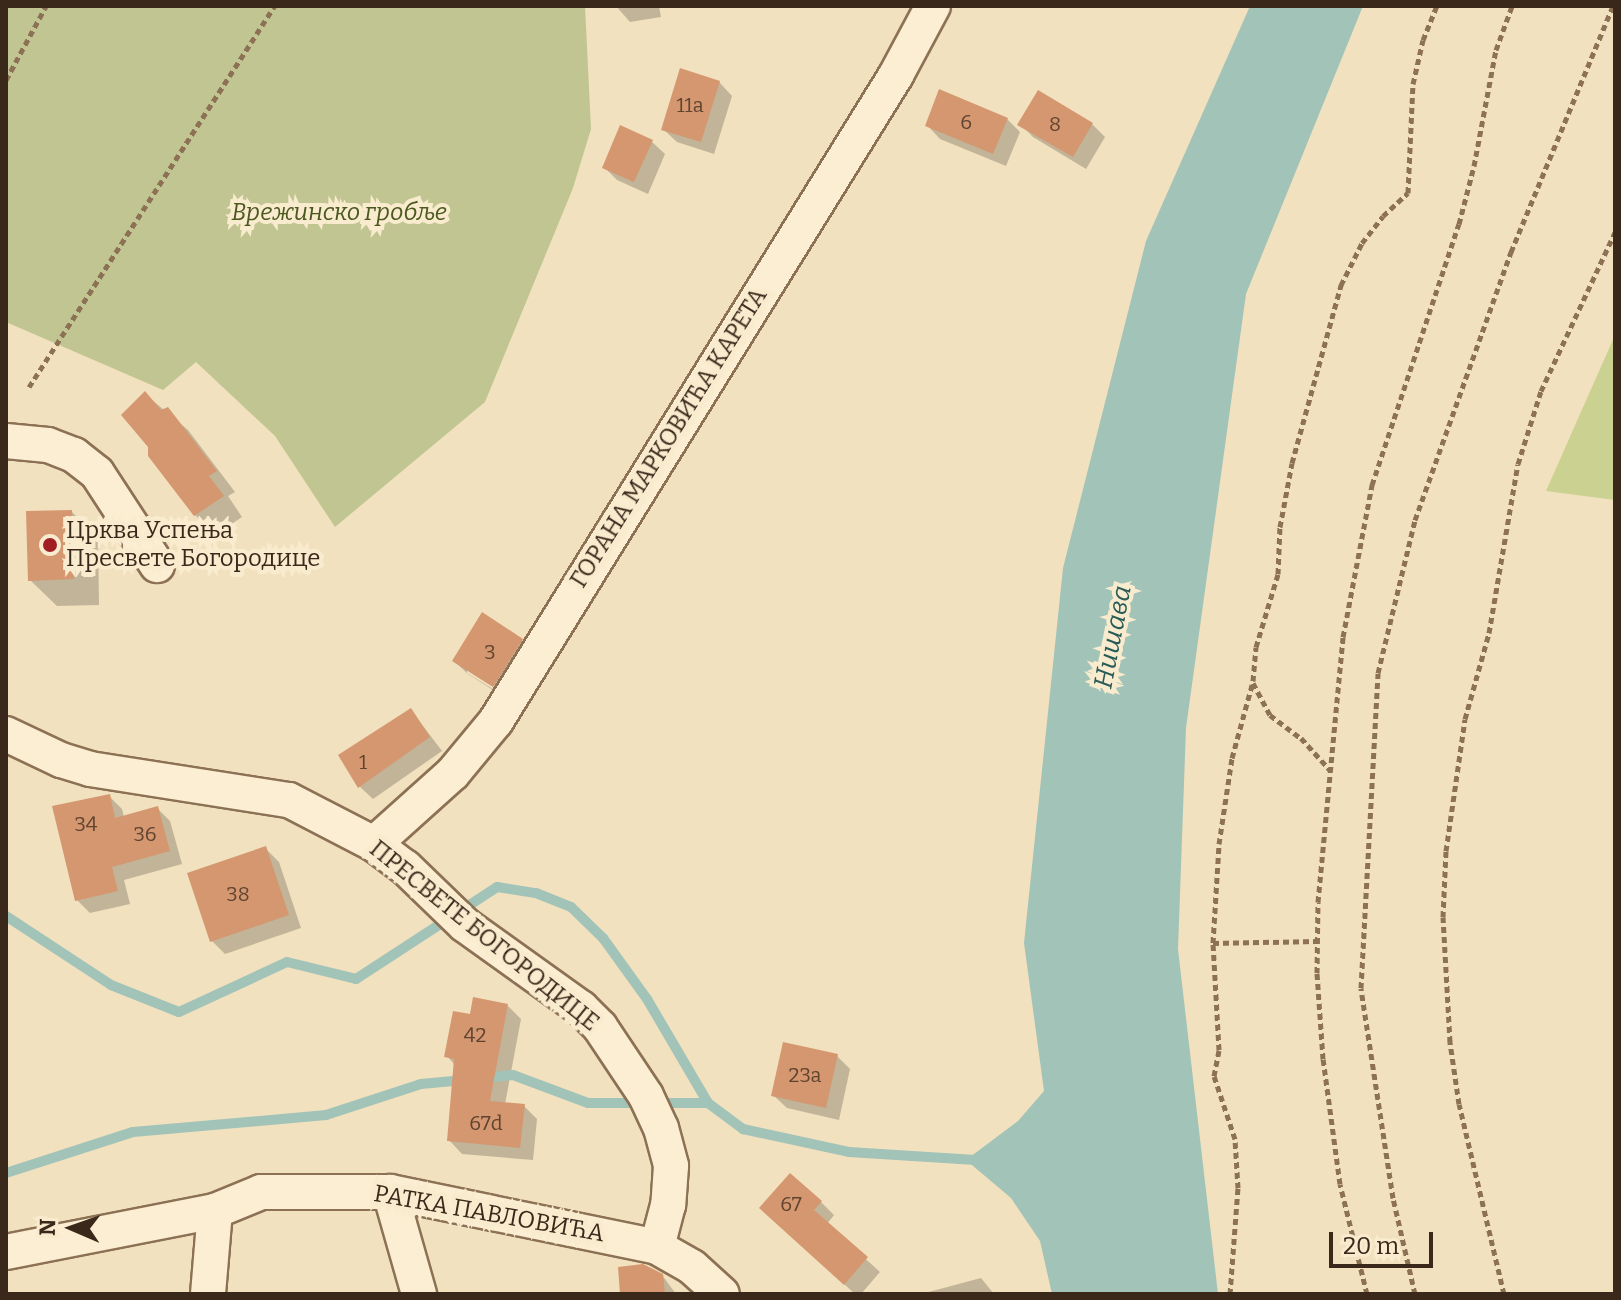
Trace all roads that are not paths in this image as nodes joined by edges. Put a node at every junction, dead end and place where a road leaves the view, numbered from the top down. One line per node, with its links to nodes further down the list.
1 (933, 6): 5 (street, ГОРАНА МАРКОВИЋА КАРЕТА)
2 (6, 441): 3 (street)
3 (157, 565)
4 (6, 734): 5 (street, ПРЕСВЕТЕ БОГОРОДИЦЕ)
5 (374, 844): 8 (street, ПРЕСВЕТЕ БОГОРОДИЦЕ)
6 (390, 1192): 7 (street, РАТКА ПАВЛОВИЋА); 8 (street, РАТКА ПАВЛОВИЋА); 11 (street)
7 (215, 1211): 9 (street, РАТКА ПАВЛОВИЋА); 10 (street)
8 (657, 1247): 12 (street, РАТКА ПАВЛОВИЋА)
9 (6, 1252)
10 (208, 1294)
11 (419, 1294)
12 (722, 1294)

